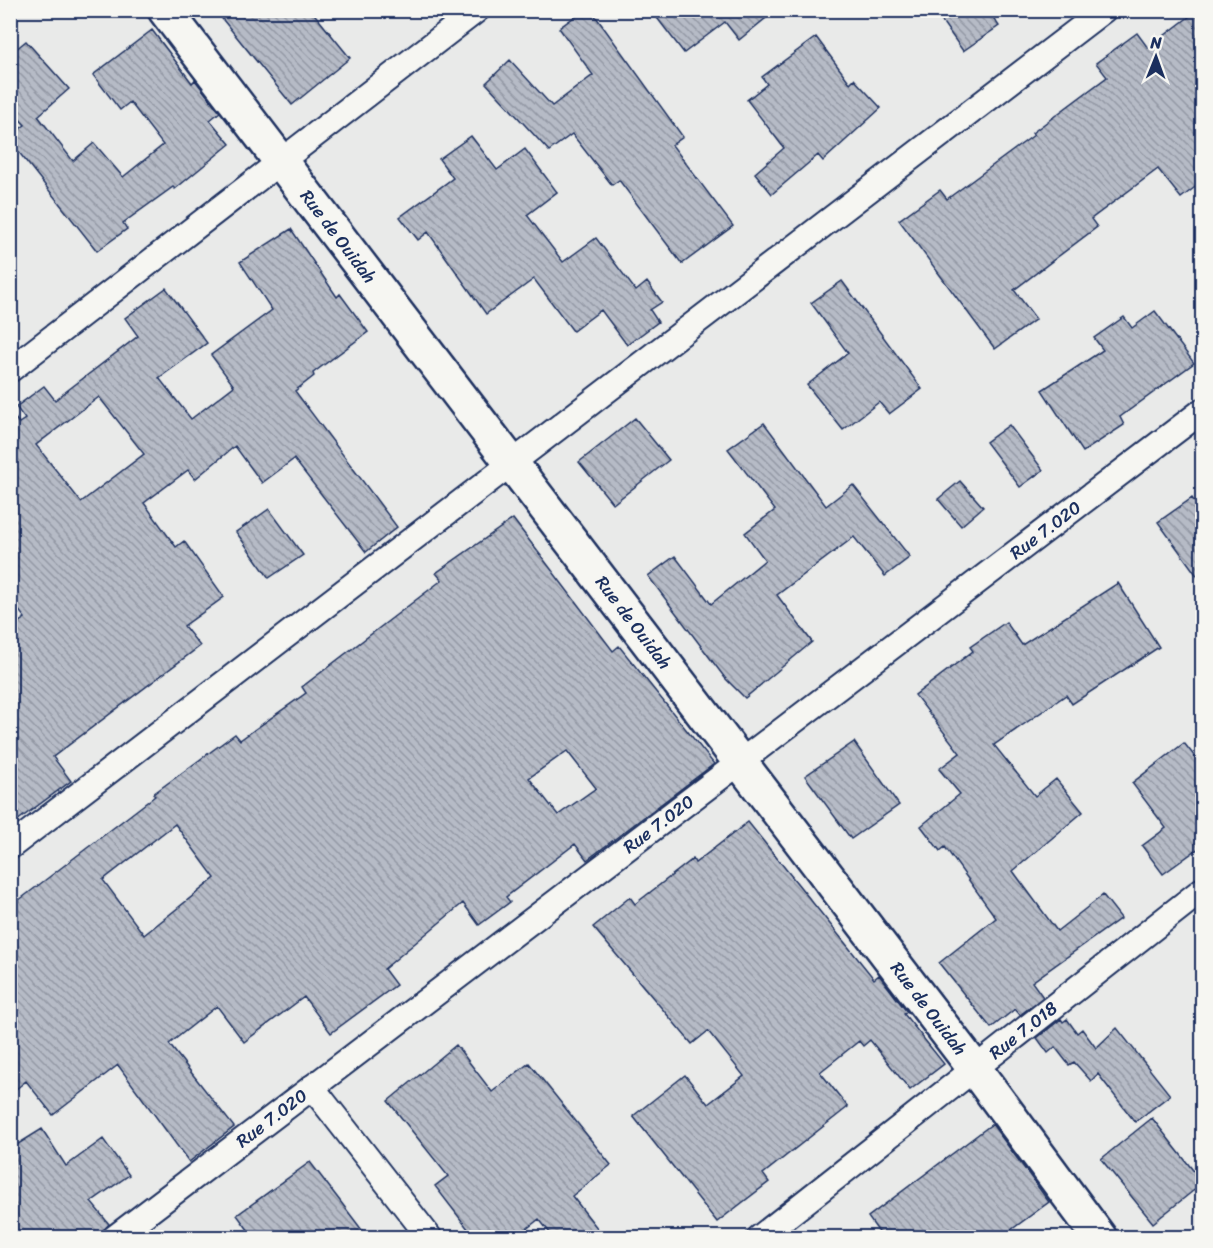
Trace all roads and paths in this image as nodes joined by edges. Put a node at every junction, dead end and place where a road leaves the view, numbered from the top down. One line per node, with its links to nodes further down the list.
1 (165, 10): 4 (main road, Rue de Ouidah)
2 (477, 10): 4 (street)
3 (1104, 10): 7 (street)
4 (281, 162): 5 (street); 7 (main road, Rue de Ouidah)
5 (10, 370)
6 (1203, 411): 8 (street, Rue 7.020)
7 (512, 463): 8 (main road, Rue de Ouidah); 9 (street)
8 (740, 762): 11 (main road, Rue de Ouidah); 12 (street, Rue 7.020)
9 (10, 847)
10 (1203, 890): 11 (street, Rue 7.018)
11 (974, 1068): 15 (street, Rue 7.018); 16 (main road, Rue de Ouidah)
12 (312, 1087): 13 (street, Rue 7.020); 14 (street)
13 (114, 1238)
14 (430, 1238)
15 (759, 1238)
16 (1100, 1238)

